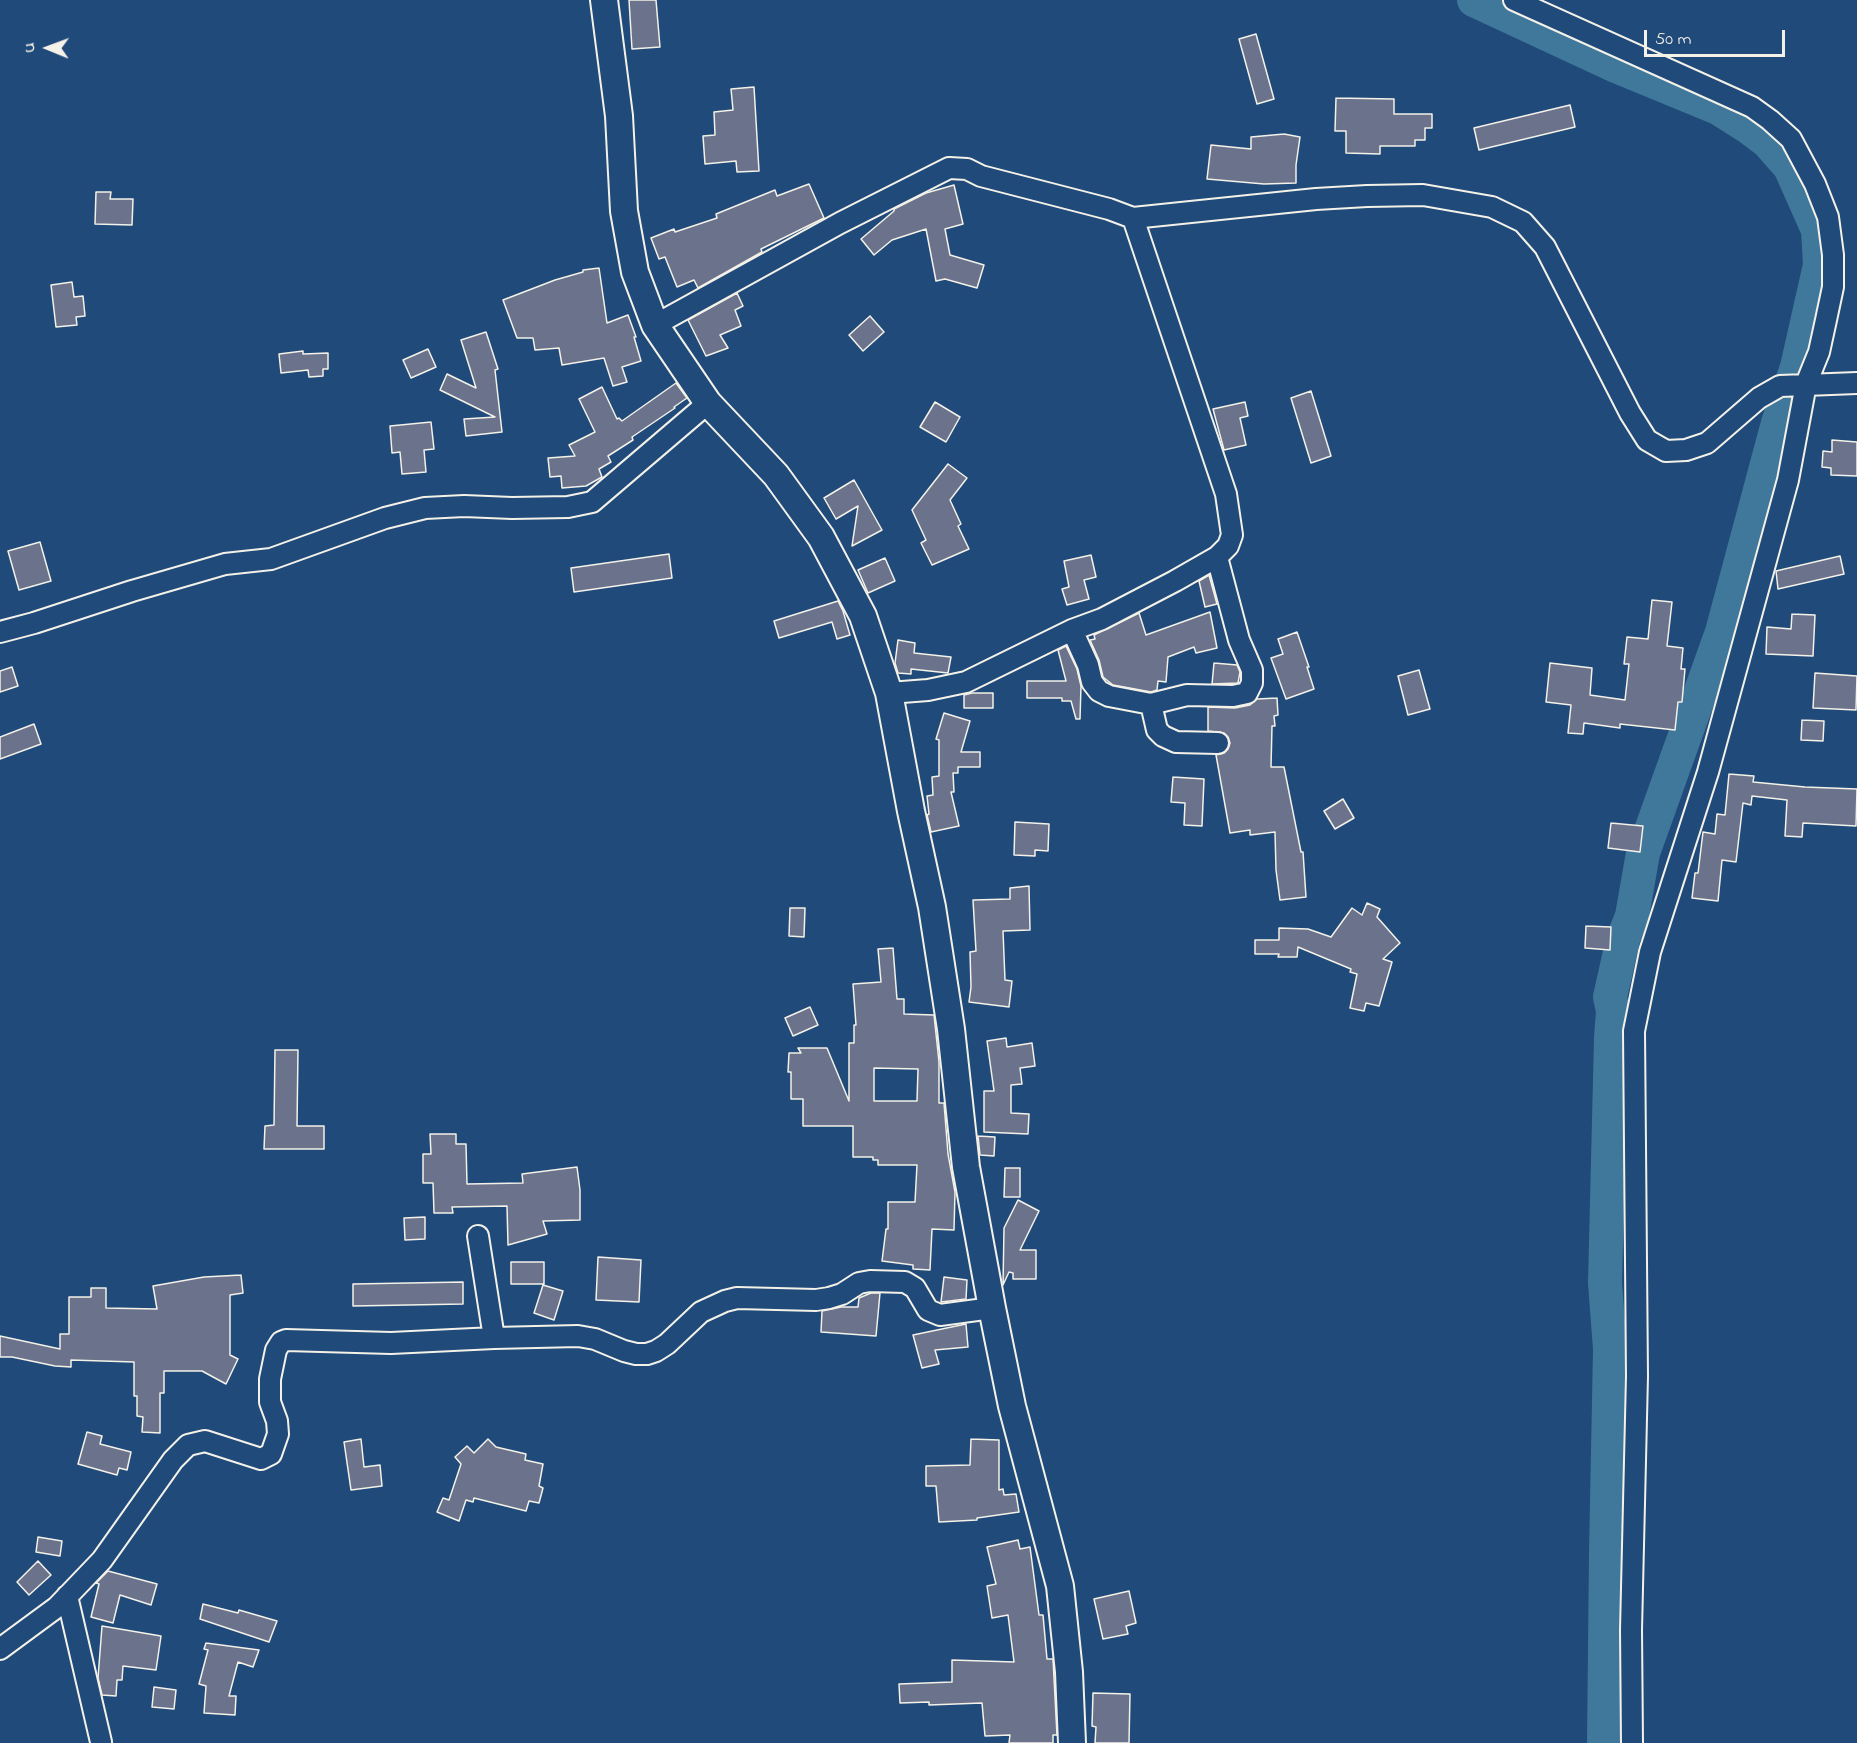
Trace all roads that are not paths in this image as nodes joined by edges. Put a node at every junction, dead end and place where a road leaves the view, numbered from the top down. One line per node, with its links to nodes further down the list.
1 (604, 0): 4 (street)
2 (1514, 0): 6 (street)
3 (1133, 218): 4 (street); 6 (street); 8 (street)
4 (655, 325): 7 (street)
5 (1857, 383): 6 (street)
6 (1795, 385): 21 (street)
7 (708, 403): 10 (street); 11 (street)
8 (1217, 557): 9 (street); 12 (street)
9 (1072, 630): 11 (street); 12 (street)
10 (0, 632)
11 (889, 693): 15 (street)
12 (1151, 704): 13 (street)
13 (1218, 743)
14 (478, 1236): 16 (street)
15 (992, 1308): 16 (street); 20 (street)
16 (494, 1338): 17 (street)
17 (67, 1596): 18 (street); 19 (street)
18 (0, 1649)
19 (101, 1743)
20 (1072, 1743)
21 (1632, 1743)

